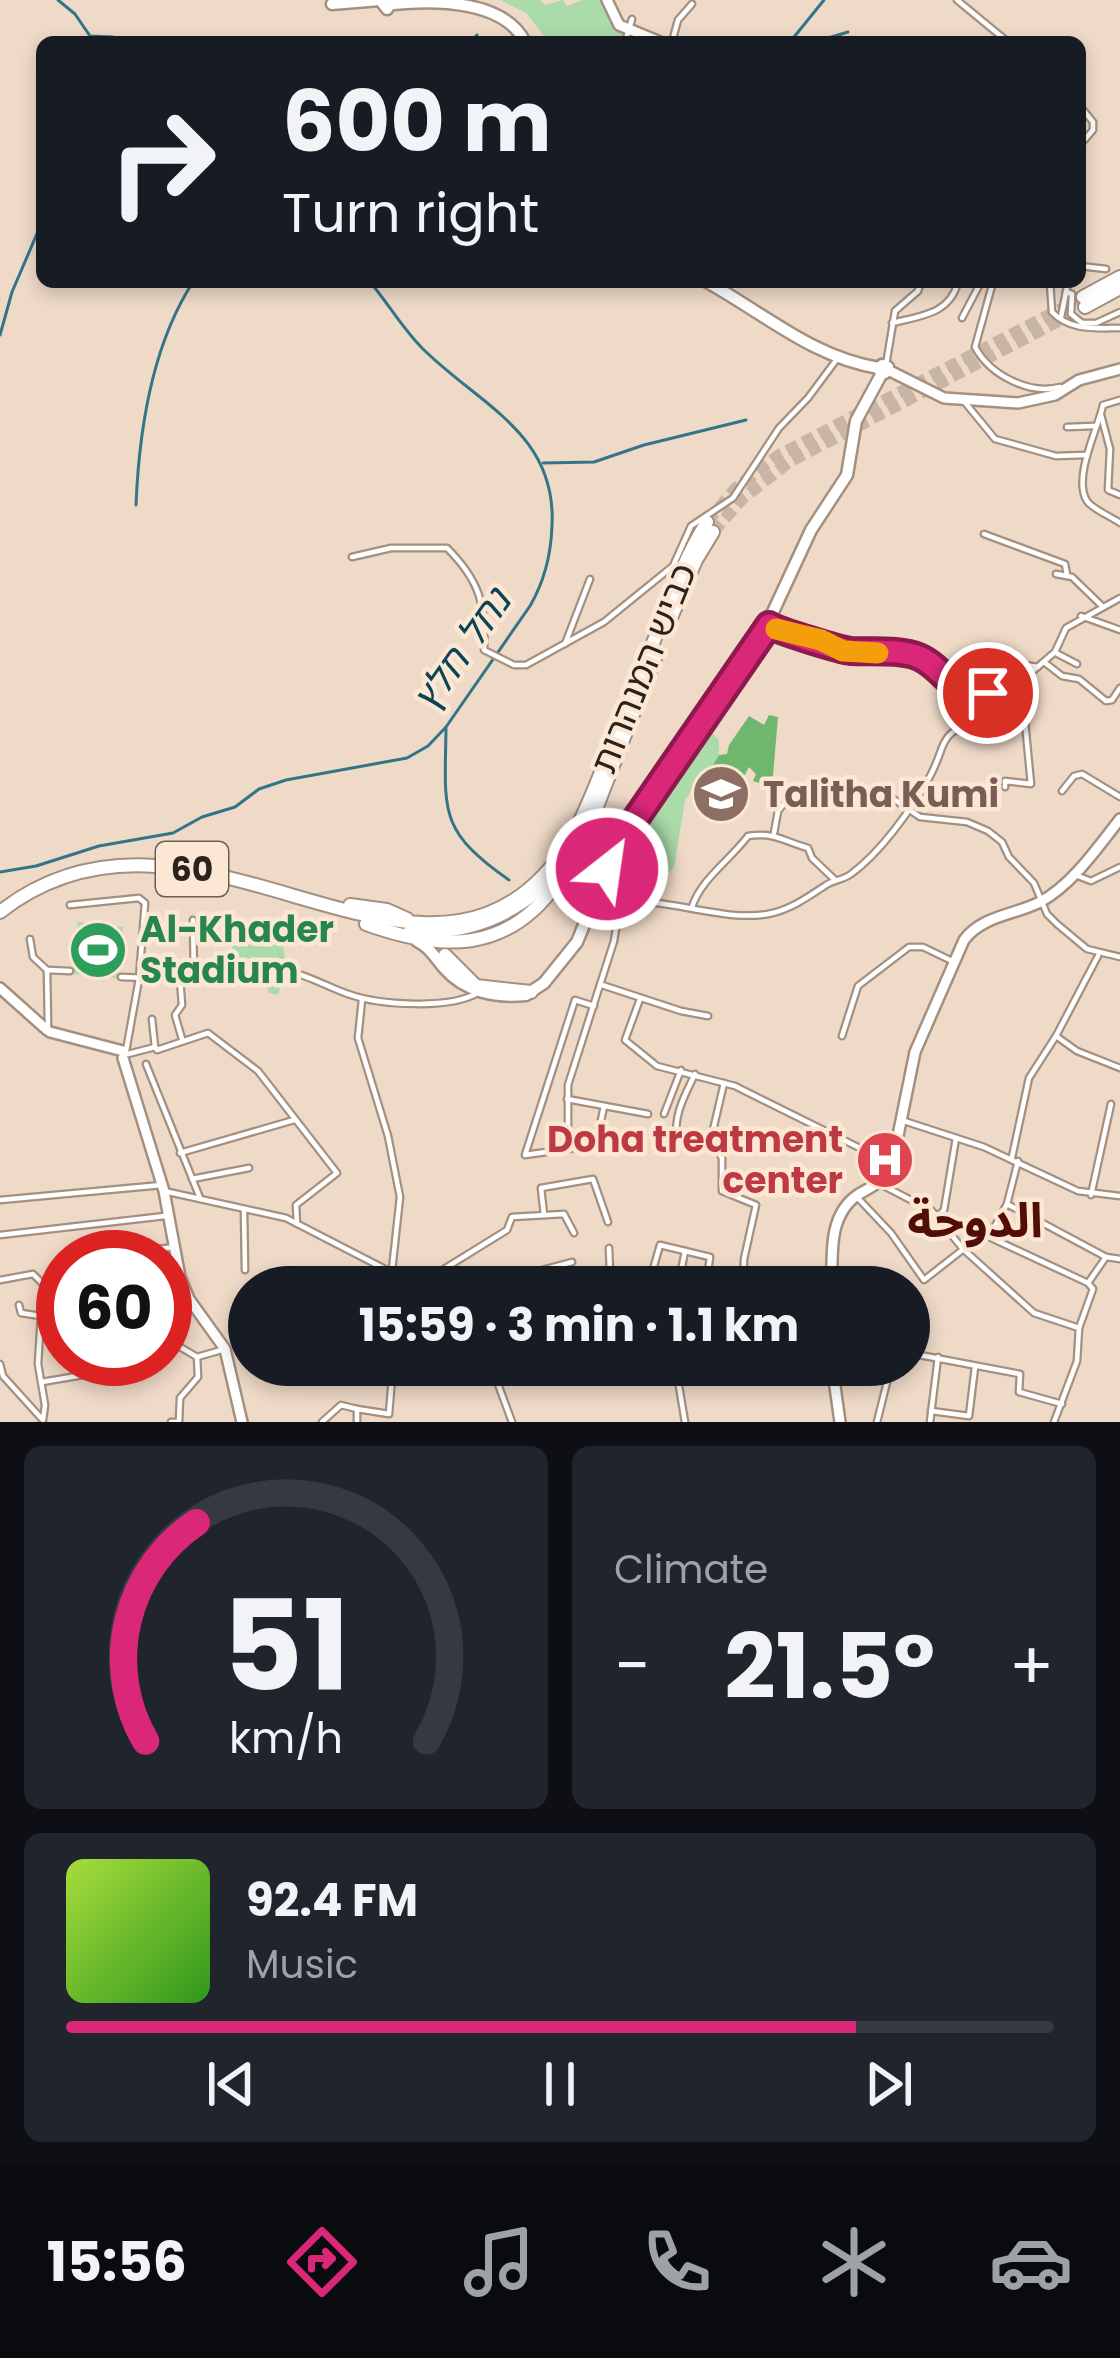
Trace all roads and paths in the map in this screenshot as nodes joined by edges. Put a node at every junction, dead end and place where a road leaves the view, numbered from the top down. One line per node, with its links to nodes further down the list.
1 (315, 0): 4 (main road)
2 (607, 0): 6 (street)
3 (957, 0): 11 (street)
4 (391, 2): 7 (main road)
5 (692, 4): 10 (street)
6 (630, 24): 8 (street); 9 (street)
7 (521, 36)
8 (627, 36)
9 (650, 36)
10 (674, 36)
11 (1002, 36)
12 (1086, 267): 13 (street)
13 (1106, 269)
14 (1120, 277): 22 (highway)
15 (717, 288): 29 (main road)
16 (918, 288): 27 (street)
17 (956, 288): 27 (street)
18 (979, 288): 25 (street)
19 (991, 288): 32 (street)
20 (1050, 288): 26 (street)
21 (1067, 288): 23 (street)
22 (1120, 288)
23 (1066, 292): 24 (street); 26 (street)
24 (1120, 313)
25 (962, 318)
26 (1060, 320): 28 (street)
27 (892, 323): 30 (street)
28 (1120, 328)
29 (837, 358): 30 (main road); 52 (street)
30 (884, 369): 33 (street); 50 (main road)
31 (1120, 369): 32 (street)
32 (1071, 384): 33 (street)
33 (963, 400): 38 (street)
34 (1120, 400): 35 (street)
35 (1101, 415): 36 (street); 39 (street)
36 (1094, 426): 37 (street); 38 (street)
37 (1067, 427)
38 (1086, 455): 40 (street)
39 (1120, 494)
40 (1120, 523)
41 (710, 527): 76 (highway, כביש המנהרות / 60)
42 (984, 534): 45 (street)
43 (352, 557): 52 (street)
44 (1056, 574): 45 (street)
45 (1067, 575): 48 (street)
46 (590, 579): 52 (street)
47 (1120, 598): 48 (street)
48 (1102, 606): 49 (street)
49 (1081, 616): 51 (street); 53 (street)
50 (769, 625): 59 (street); 65 (main road)
51 (1120, 630)
52 (565, 644)
53 (1054, 652): 55 (street); 56 (street)
54 (1005, 662): 56 (street)
55 (1077, 664)
56 (1041, 665): 57 (street); 58 (street)
57 (1021, 681): 59 (street); 60 (street)
58 (1120, 688)
59 (988, 693): 63 (street)
60 (1005, 787)
61 (1062, 791): 62 (street)
62 (1120, 797)
63 (907, 807): 66 (street); 69 (street); 71 (street)
64 (1120, 819): 68 (street)
65 (630, 827): 72 (street); 97 (main road)
66 (774, 833): 69 (street); 74 (street)
67 (1120, 867): 68 (street)
68 (1074, 873): 71 (street)
69 (836, 880): 74 (street)
70 (271, 889): 75 (highway, 60); 77 (highway); 81 (highway, 60)
71 (1044, 900): 84 (street); 87 (street)
72 (620, 901): 74 (street); 94 (street)
73 (70, 905): 92 (street)
74 (692, 908)
75 (0, 912)
76 (512, 914): 80 (highway, 60); 81 (highway, 60); 83 (highway, 60)
77 (407, 919)
78 (193, 920): 91 (street)
79 (0, 922): 80 (highway, 60)
80 (366, 924): 81 (highway, 60)
81 (387, 928): 83 (highway, 60); 86 (main road)
82 (30, 939): 88 (street)
83 (454, 942): 86 (main road)
84 (1100, 954): 85 (street); 105 (street)
85 (1120, 957)
86 (442, 958): 96 (main road); 97 (highway)
87 (954, 962): 104 (street); 122 (street)
88 (47, 970): 89 (street); 103 (street)
89 (70, 970)
90 (121, 977): 92 (street)
91 (194, 978): 93 (street); 98 (street)
92 (139, 979): 93 (street); 108 (street)
93 (180, 980): 106 (street)
94 (602, 985): 99 (street); 100 (street)
95 (0, 988): 103 (street)
96 (478, 992): 97 (main road); 98 (street)
97 (531, 992)
98 (362, 998): 156 (street)
99 (640, 999): 101 (street); 113 (street)
100 (595, 1006): 109 (street); 111 (street)
101 (708, 1016)
102 (152, 1019): 107 (street)
103 (50, 1029): 108 (street)
104 (842, 1036)
105 (1056, 1036): 112 (street); 127 (street)
106 (182, 1039): 107 (street); 121 (street)
107 (155, 1047): 108 (street)
108 (125, 1055): 132 (street)
109 (554, 1062): 111 (street); 125 (street)
110 (146, 1064): 126 (street)
111 (572, 1067): 116 (street)
112 (1120, 1068)
113 (681, 1070): 114 (street); 120 (street)
114 (695, 1074): 115 (street); 124 (street)
115 (724, 1082): 128 (street); 163 (street)
116 (567, 1099): 118 (street); 125 (street)
117 (1111, 1104): 133 (street)
118 (604, 1106): 119 (street); 125 (street)
119 (648, 1114)
120 (664, 1114)
121 (294, 1120): 126 (street); 144 (street)
122 (901, 1120): 123 (street); 128 (street)
123 (956, 1138): 127 (street); 142 (street)
124 (677, 1140)
125 (568, 1149)
126 (180, 1153): 130 (street)
127 (1015, 1160): 133 (street); 138 (street)
128 (893, 1164): 131 (street)
129 (249, 1168): 130 (street)
130 (192, 1179): 137 (street)
131 (880, 1184): 134 (street); 142 (street)
132 (163, 1188): 136 (street); 137 (street); 141 (street)
133 (1091, 1195): 135 (street)
134 (856, 1196): 149 (street); 164 (street)
135 (1120, 1196)
136 (0, 1200)
137 (201, 1201): 139 (street)
138 (1007, 1204): 151 (street); 167 (street)
139 (244, 1209): 144 (street); 154 (street)
140 (544, 1215): 143 (street); 146 (street); 157 (street)
141 (170, 1216): 145 (street); 147 (street)
142 (938, 1217): 149 (street)
143 (608, 1222)
144 (297, 1224): 155 (street)
145 (172, 1230)
146 (574, 1233)
147 (0, 1235)
148 (609, 1248): 159 (street)
149 (963, 1249): 171 (street)
150 (686, 1251): 160 (street); 161 (street); 162 (street)
151 (1106, 1257): 152 (street); 167 (street)
152 (1120, 1259)
153 (572, 1262): 158 (street)
154 (244, 1266)
155 (384, 1266)
156 (392, 1266)
157 (449, 1266)
158 (557, 1266)
159 (610, 1266)
160 (653, 1266)
161 (683, 1266)
162 (710, 1266)
163 (745, 1266)
164 (834, 1266)
165 (36, 1275): 166 (street)
166 (0, 1280)
167 (1088, 1283): 171 (street)
168 (192, 1303): 172 (street)
169 (19, 1305): 170 (street)
170 (36, 1315)
171 (1079, 1328): 185 (street)
172 (225, 1349): 175 (street); 190 (street)
173 (192, 1354): 175 (street)
174 (930, 1356): 176 (street)
175 (197, 1357): 189 (street)
176 (938, 1357): 178 (street); 187 (street)
177 (0, 1364): 188 (street)
178 (975, 1367): 185 (street); 187 (street)
179 (42, 1386): 188 (street)
180 (391, 1386): 186 (street)
181 (499, 1386): 193 (street)
182 (679, 1386): 194 (street)
183 (835, 1386): 195 (street)
184 (887, 1386): 196 (street)
185 (1062, 1404): 198 (street)
186 (357, 1409): 191 (street); 192 (street)
187 (931, 1411): 197 (street)
188 (44, 1421)
189 (176, 1422)
190 (242, 1422)
191 (322, 1422)
192 (357, 1422)
193 (512, 1422)
194 (685, 1422)
195 (840, 1422)
196 (877, 1422)
197 (929, 1422)
198 (1054, 1422)

